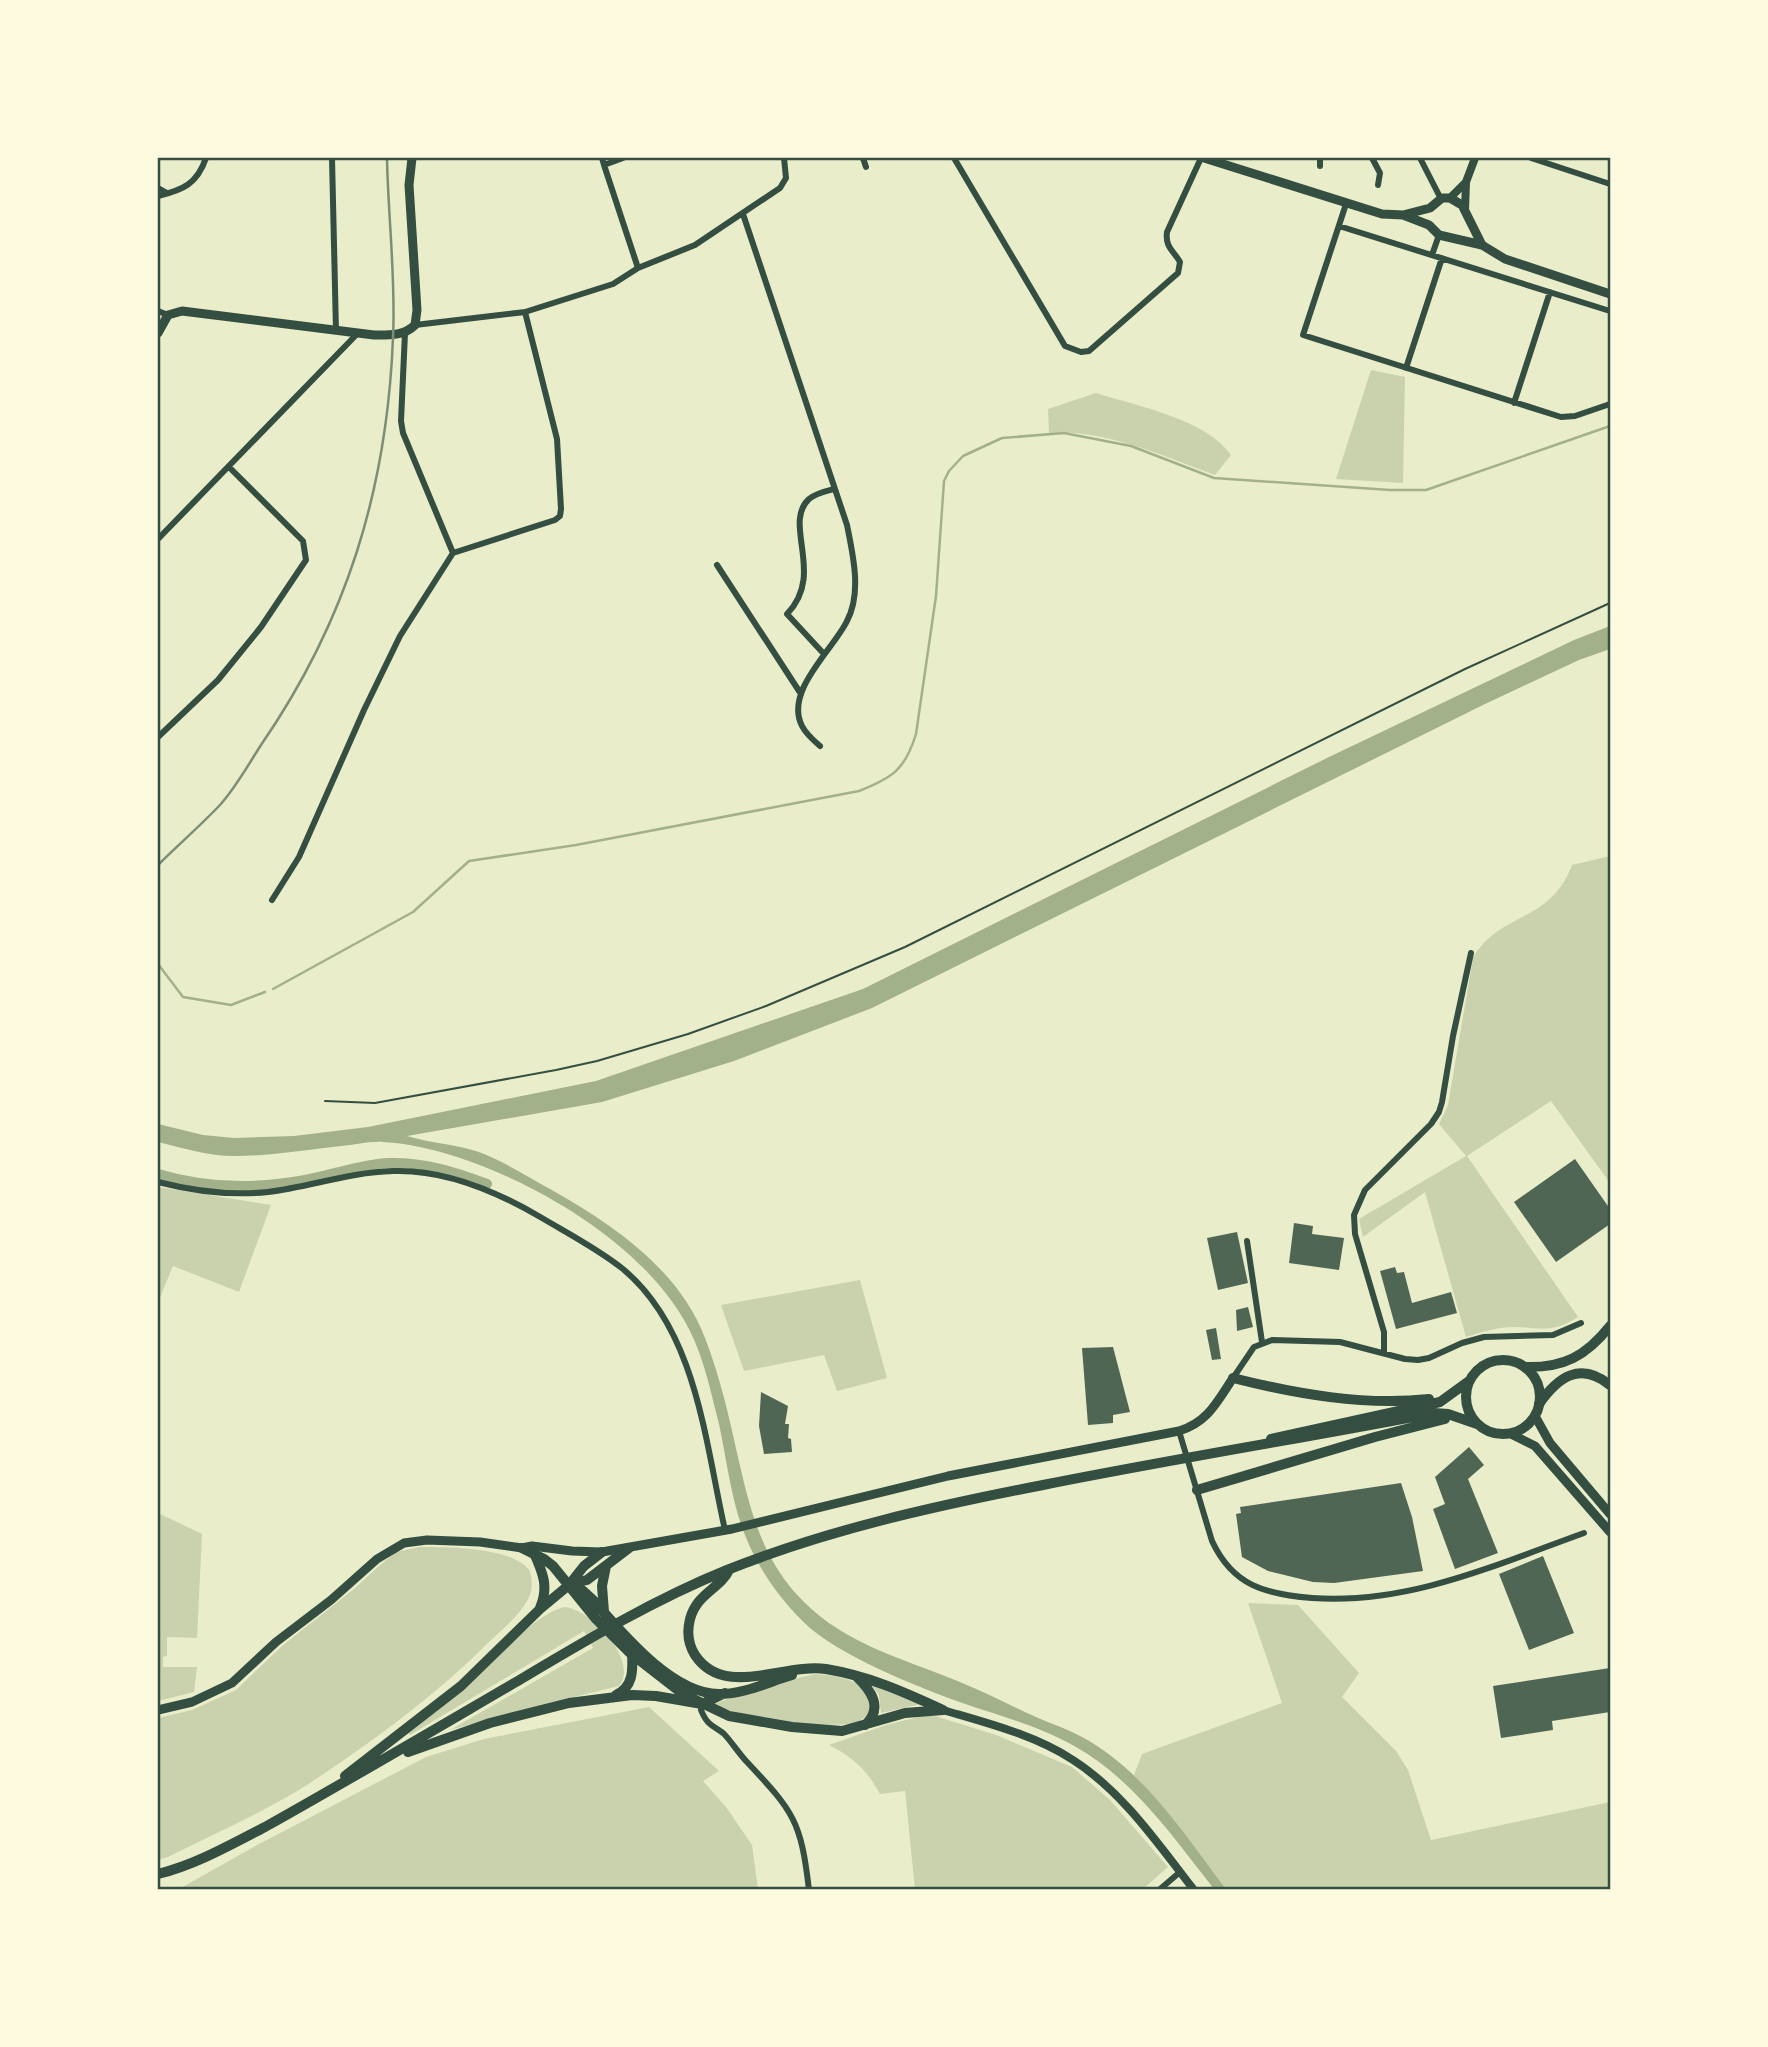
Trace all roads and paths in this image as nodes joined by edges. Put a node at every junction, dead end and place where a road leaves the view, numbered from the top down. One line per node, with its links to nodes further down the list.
1 (206, 158): 21 (street)
2 (332, 158): 44 (street)
3 (412, 158): 43 (main road)
4 (623, 158): 14 (street)
5 (784, 158): 27 (street)
6 (863, 158): 16 (street)
7 (954, 158): 8 (street)
8 (1204, 158): 24 (main road)
9 (1320, 158): 15 (street)
10 (1372, 158): 19 (street)
11 (1420, 158): 23 (street)
12 (1475, 158): 17 (street)
13 (1531, 158): 18 (street)
14 (603, 161): 36 (street)
15 (1320, 166)
16 (866, 167)
17 (1466, 182): 23 (street); 26 (street)
18 (1611, 184)
19 (1378, 185)
20 (158, 188): 21 (street)
21 (167, 194): 22 (street)
22 (158, 196)
23 (1445, 199): 25 (main road); 26 (main road)
24 (1346, 204): 28 (main road); 30 (street)
25 (1430, 208): 28 (main road); 29 (main road)
26 (1466, 213): 32 (main road); 33 (main road)
27 (743, 214): 36 (street); 52 (street)
28 (1403, 215): 29 (main road)
29 (1429, 225): 31 (main road)
30 (1339, 226): 34 (street); 48 (street)
31 (1438, 235): 32 (main road); 34 (street)
32 (1451, 236): 33 (main road)
33 (1482, 245): 38 (main road)
34 (1432, 255): 35 (street)
35 (1442, 258): 37 (street); 48 (street)
36 (638, 268): 41 (street)
37 (1550, 292): 40 (street); 49 (street)
38 (1611, 293)
39 (158, 311): 42 (street)
40 (1611, 311)
41 (525, 312): 43 (street); 54 (street)
42 (168, 315): 44 (main road); 46 (main road)
43 (415, 326): 45 (main road)
44 (336, 331): 47 (main road)
45 (405, 332): 47 (main road); 54 (street)
46 (158, 333)
47 (358, 333): 51 (street)
48 (1406, 368): 49 (street)
49 (1514, 402): 50 (street)
50 (1611, 404)
51 (229, 467): 53 (street); 59 (street)
52 (834, 489): 57 (street); 57 (street)
53 (158, 539)
54 (453, 553): 61 (street)
55 (717, 565): 58 (street)
56 (1611, 603): 63 (path)
57 (824, 654): 58 (street)
58 (801, 694): 60 (street)
59 (158, 737)
60 (820, 746)
61 (272, 900)
62 (1471, 953): 69 (street)
63 (325, 1101)
64 (158, 1182): 84 (street)
65 (1247, 1241): 68 (street)
66 (1581, 1322): 69 (street)
67 (1611, 1326): 70 (highway)
68 (1262, 1342): 69 (street); 71 (street)
69 (1384, 1353)
70 (1525, 1367): 72 (main road); 75 (main road)
71 (1233, 1378): 74 (main road); 79 (main road)
72 (1469, 1380): 74 (main road); 78 (main road)
73 (1611, 1385): 75 (highway)
74 (1447, 1398): 81 (main road)
75 (1539, 1404): 76 (main road)
76 (1535, 1416): 80 (main road); 83 (main road)
77 (1460, 1418): 78 (main road); 81 (main road); 82 (main road)
78 (1477, 1424): 80 (main road)
79 (1179, 1431): 82 (street); 84 (main road)
80 (1511, 1434): 85 (main road)
81 (1250, 1446): 92 (main road)
82 (1197, 1490): 86 (street)
83 (1611, 1514)
84 (729, 1529): 88 (main road)
85 (1611, 1532)
86 (1584, 1534)
87 (522, 1548): 89 (main road); 90 (main road); 103 (main road)
88 (629, 1548): 89 (main road); 91 (main road)
89 (602, 1552): 93 (main road)
90 (534, 1553): 93 (main road); 94 (main road)
91 (606, 1566): 93 (main road); 95 (main road)
92 (729, 1569): 98 (main road); 108 (main road)
93 (569, 1585): 94 (main road); 95 (main road); 97 (main road)
94 (540, 1609): 109 (main road)
95 (604, 1613): 96 (main road)
96 (627, 1637): 97 (main road); 100 (main road)
97 (632, 1655): 101 (main road); 102 (main road)
98 (812, 1668): 99 (main road); 100 (main road)
99 (854, 1674): 104 (main road); 106 (main road)
100 (725, 1693): 102 (main road)
101 (616, 1695): 102 (main road); 108 (main road)
102 (702, 1704): 105 (main road); 107 (street)
103 (158, 1710)
104 (943, 1710): 106 (main road); 111 (street)
105 (729, 1716): 106 (main road); 107 (street)
106 (862, 1727)
107 (723, 1733): 114 (street)
108 (372, 1766): 109 (main road)
109 (326, 1793): 110 (main road)
110 (175, 1870): 112 (main road); 113 (main road)
111 (1180, 1872): 115 (street); 116 (street)
112 (158, 1874)
113 (158, 1881)
114 (809, 1889)
115 (1158, 1889)
116 (1194, 1889)

